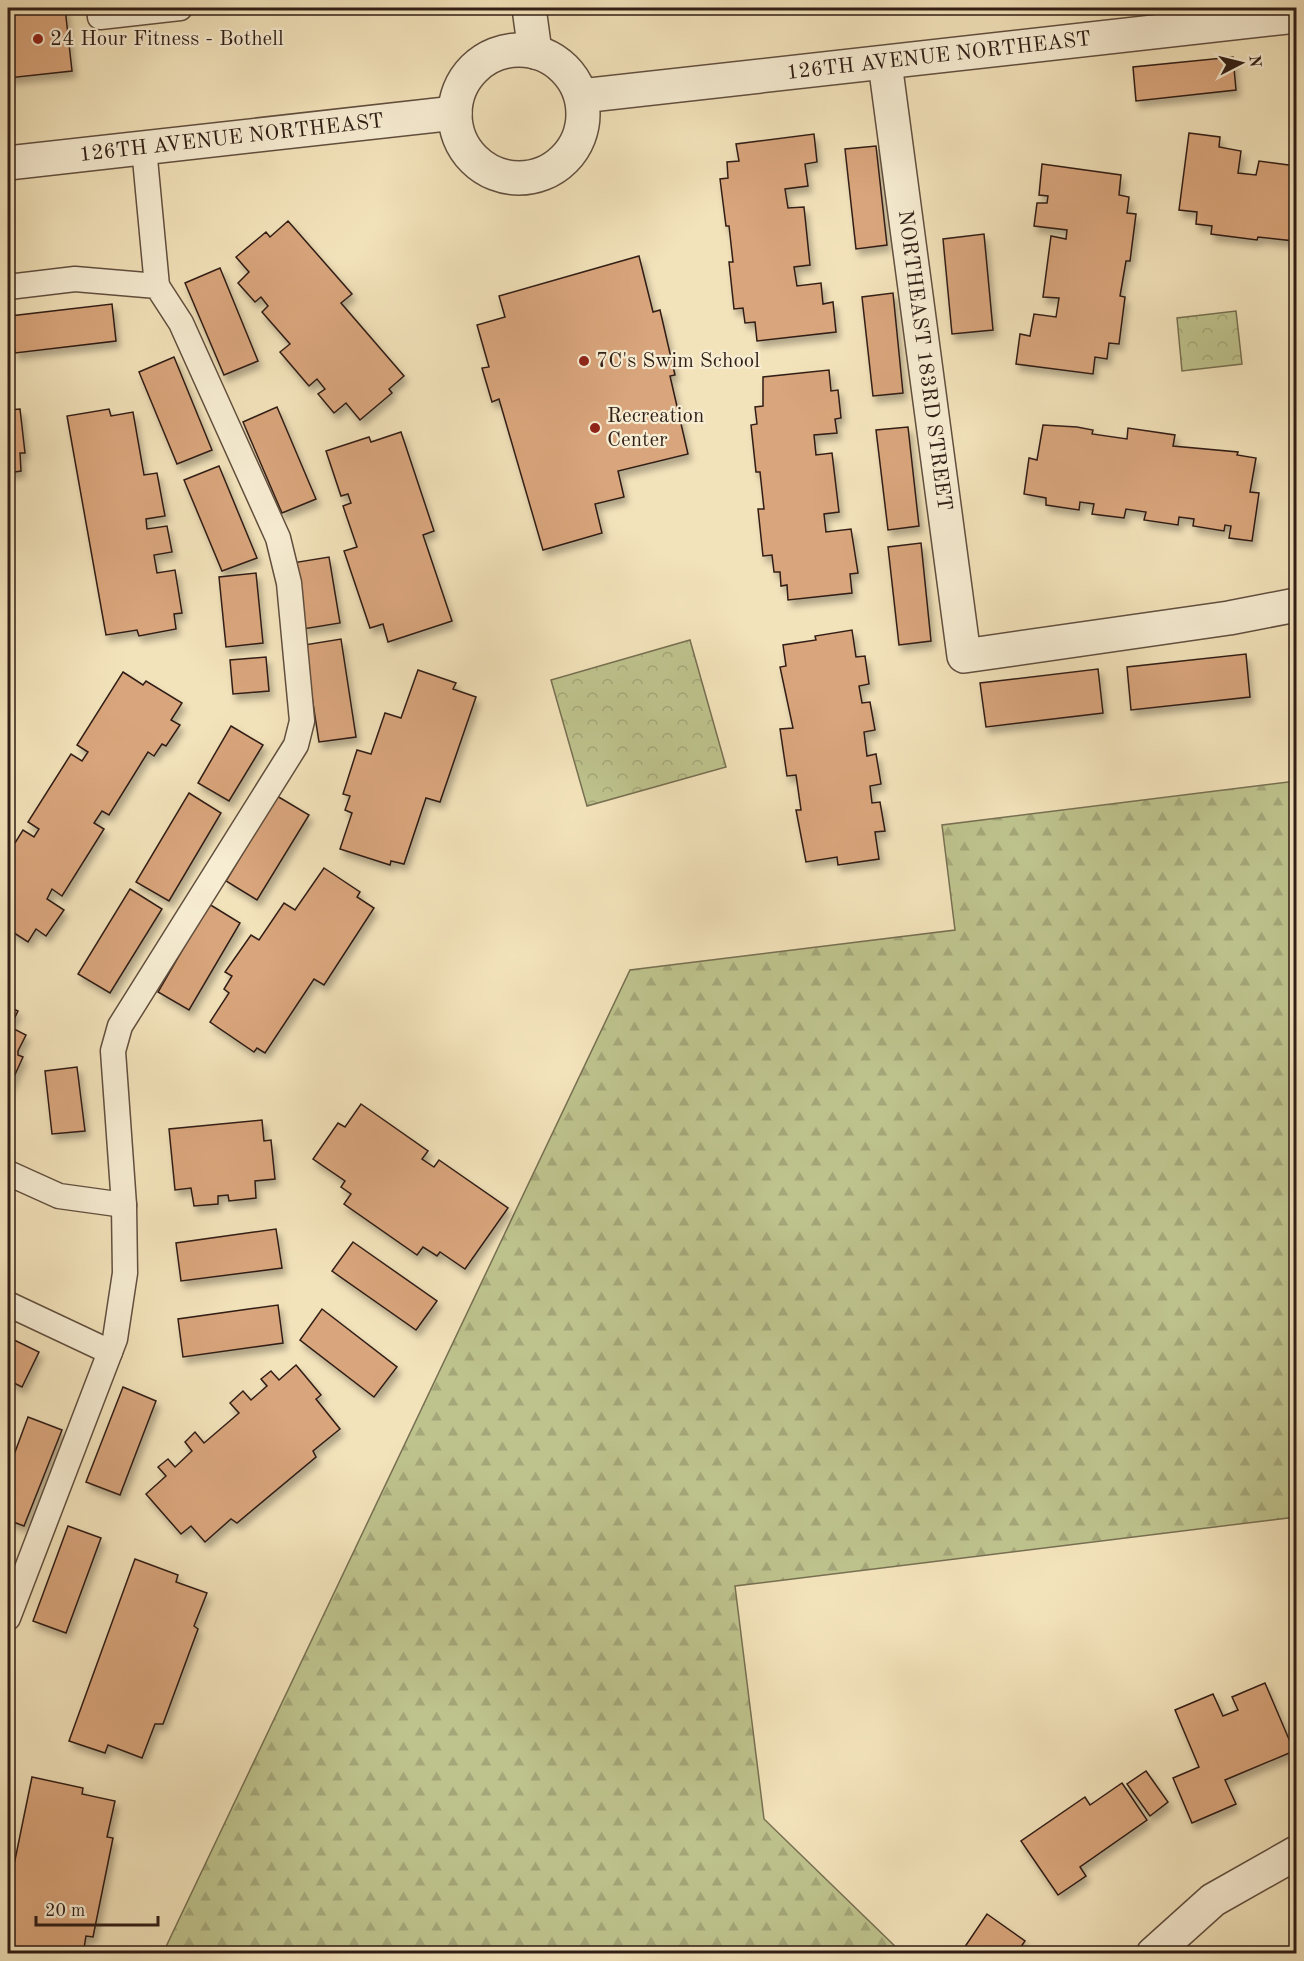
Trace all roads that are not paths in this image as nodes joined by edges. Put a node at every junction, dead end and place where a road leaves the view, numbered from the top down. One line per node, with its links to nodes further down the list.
1 (99, 8): 2 (lane)
2 (180, 8)
3 (529, 8): 6 (street)
4 (1296, 16): 5 (street, 126TH AVENUE NORTHEAST)
5 (1148, 20): 7 (street, 126TH AVENUE NORTHEAST)
6 (535, 52): 8 (street); 9 (street)
7 (885, 63): 8 (street, 126TH AVENUE NORTHEAST); 14 (street, NORTHEAST 183RD STREET)
8 (581, 96): 9 (street)
9 (455, 113): 10 (street, 126TH AVENUE NORTHEAST)
10 (144, 148): 11 (street, 126TH AVENUE NORTHEAST); 12 (lane)
11 (8, 163)
12 (157, 286): 13 (lane); 16 (lane)
13 (8, 287)
14 (1296, 605)
15 (8, 1173): 16 (lane)
16 (124, 1205): 18 (lane)
17 (8, 1304): 18 (lane)
18 (110, 1352): 19 (lane)
19 (8, 1618)
20 (1296, 1853): 21 (street)
21 (1153, 1953)

